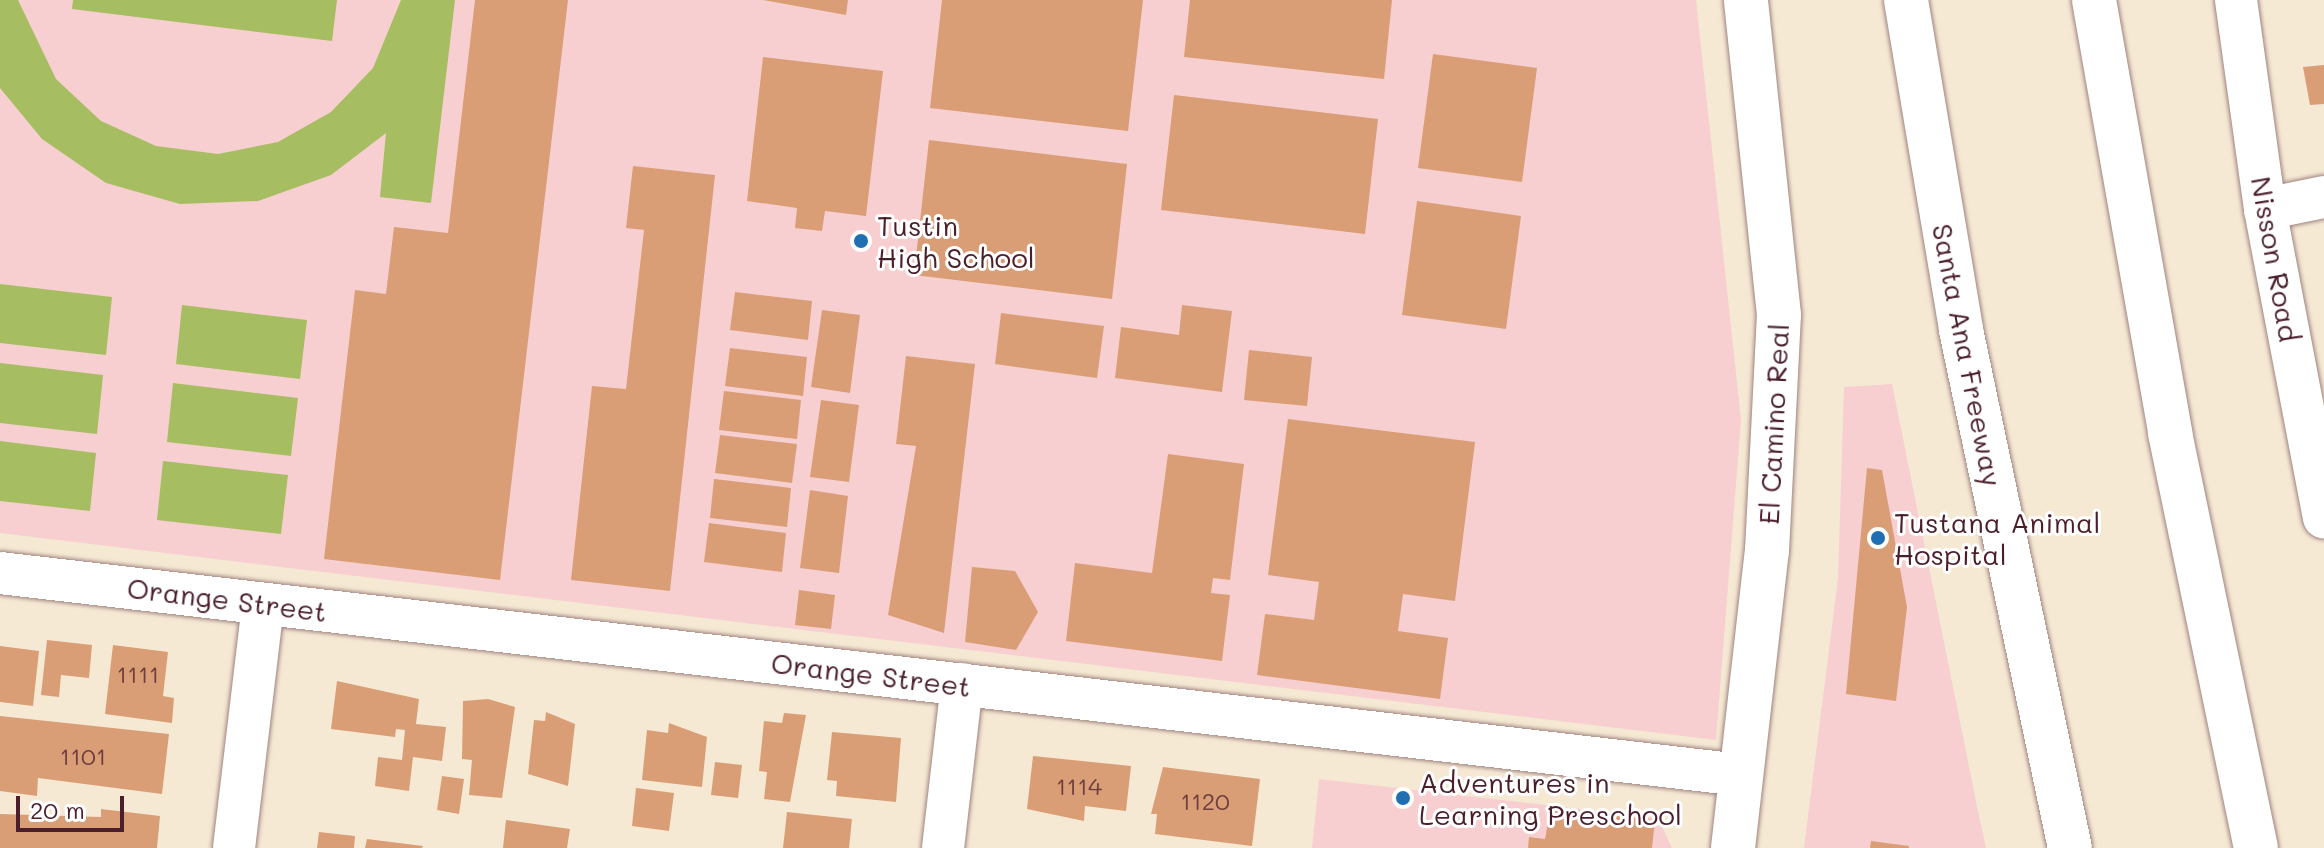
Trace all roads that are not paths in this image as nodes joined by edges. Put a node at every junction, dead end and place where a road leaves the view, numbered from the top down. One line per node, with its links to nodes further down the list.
1 (1746, 0): 11 (main road, El Camino Real)
2 (1906, 0): 15 (main road, Santa Ana Freeway)
3 (2094, 0): 16 (main road)
4 (2236, 0): 6 (street, Nisson Road)
5 (2324, 197): 6 (street)
6 (2265, 209): 7 (street, Nisson Road)
7 (2324, 517)
8 (0, 573): 9 (street, Orange Street)
9 (263, 604): 10 (street, Orange Street); 12 (street)
10 (962, 684): 11 (street, Orange Street); 13 (street)
11 (1741, 775): 14 (main road, El Camino Real)
12 (234, 848)
13 (943, 848)
14 (1733, 848)
15 (2070, 848)
16 (2256, 848)

